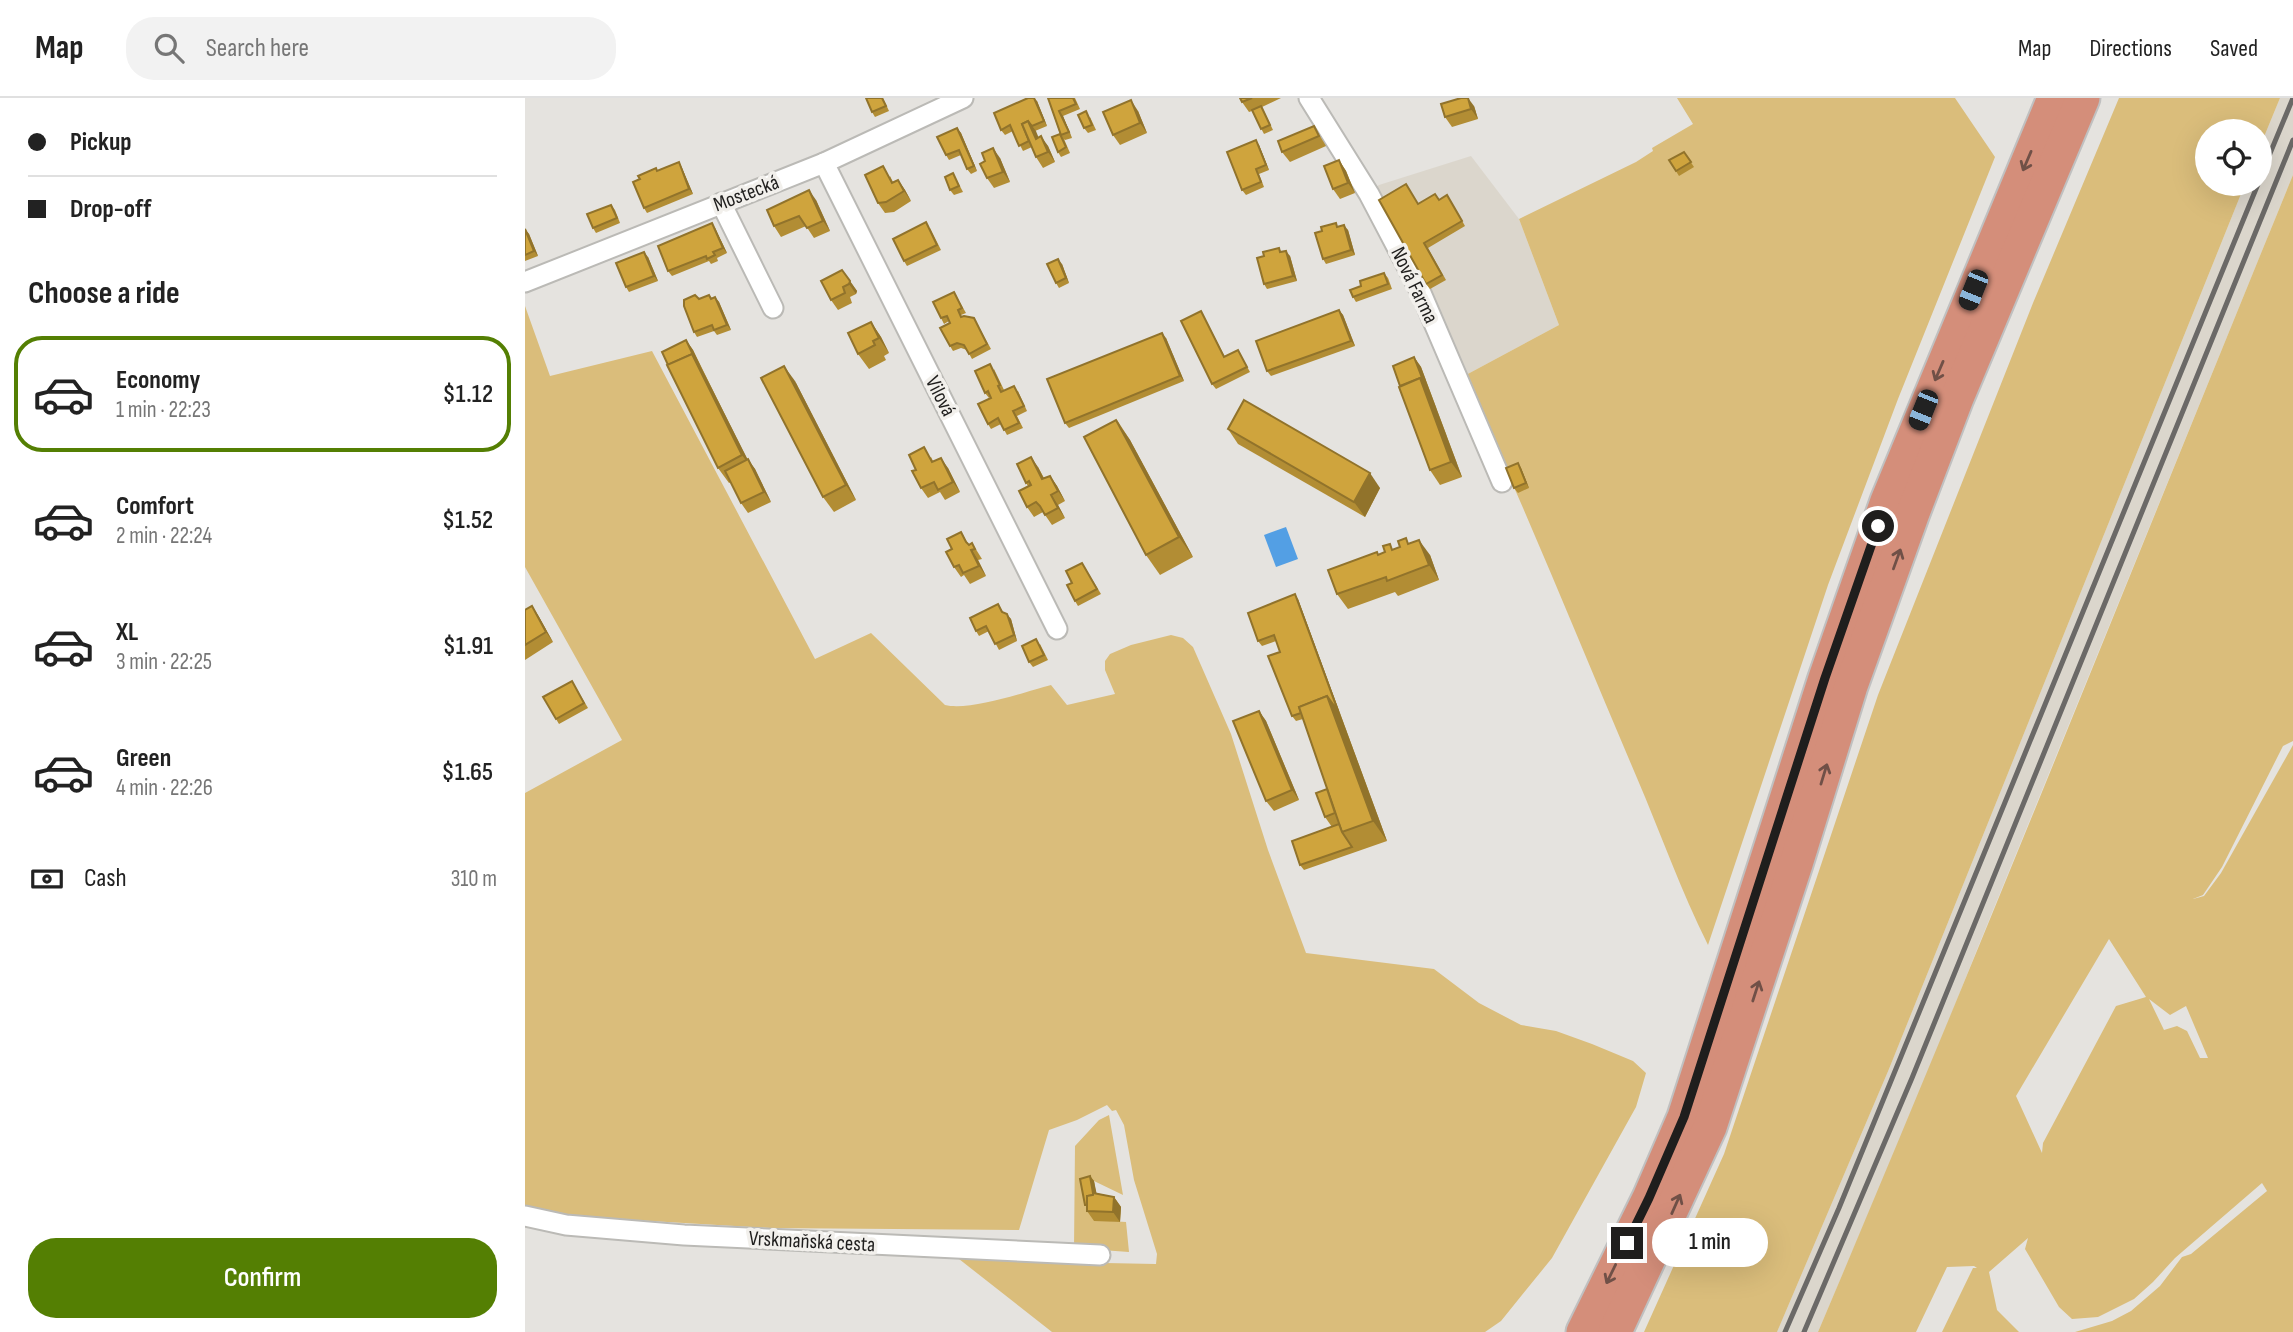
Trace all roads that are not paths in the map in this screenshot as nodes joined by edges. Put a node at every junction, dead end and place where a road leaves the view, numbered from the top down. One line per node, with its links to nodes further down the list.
1 (963, 98): 5 (street, Mostecká)
2 (1309, 98): 10 (street, Nová Farma)
3 (2054, 98): 14 (highway, one-way to 14)
4 (2084, 98): 15 (highway, one-way to 4)
5 (929, 106): 6 (street, Mostecká)
6 (824, 163): 7 (street, Mostecká); 11 (street, Vilová)
7 (721, 203): 8 (street, Mostecká); 9 (street)
8 (525, 282)
9 (773, 308)
10 (1502, 482)
11 (1057, 629)
12 (525, 1216): 13 (street, Vrskmaňská cesta)
13 (1100, 1255)
14 (1583, 1332)
15 (1615, 1332)

